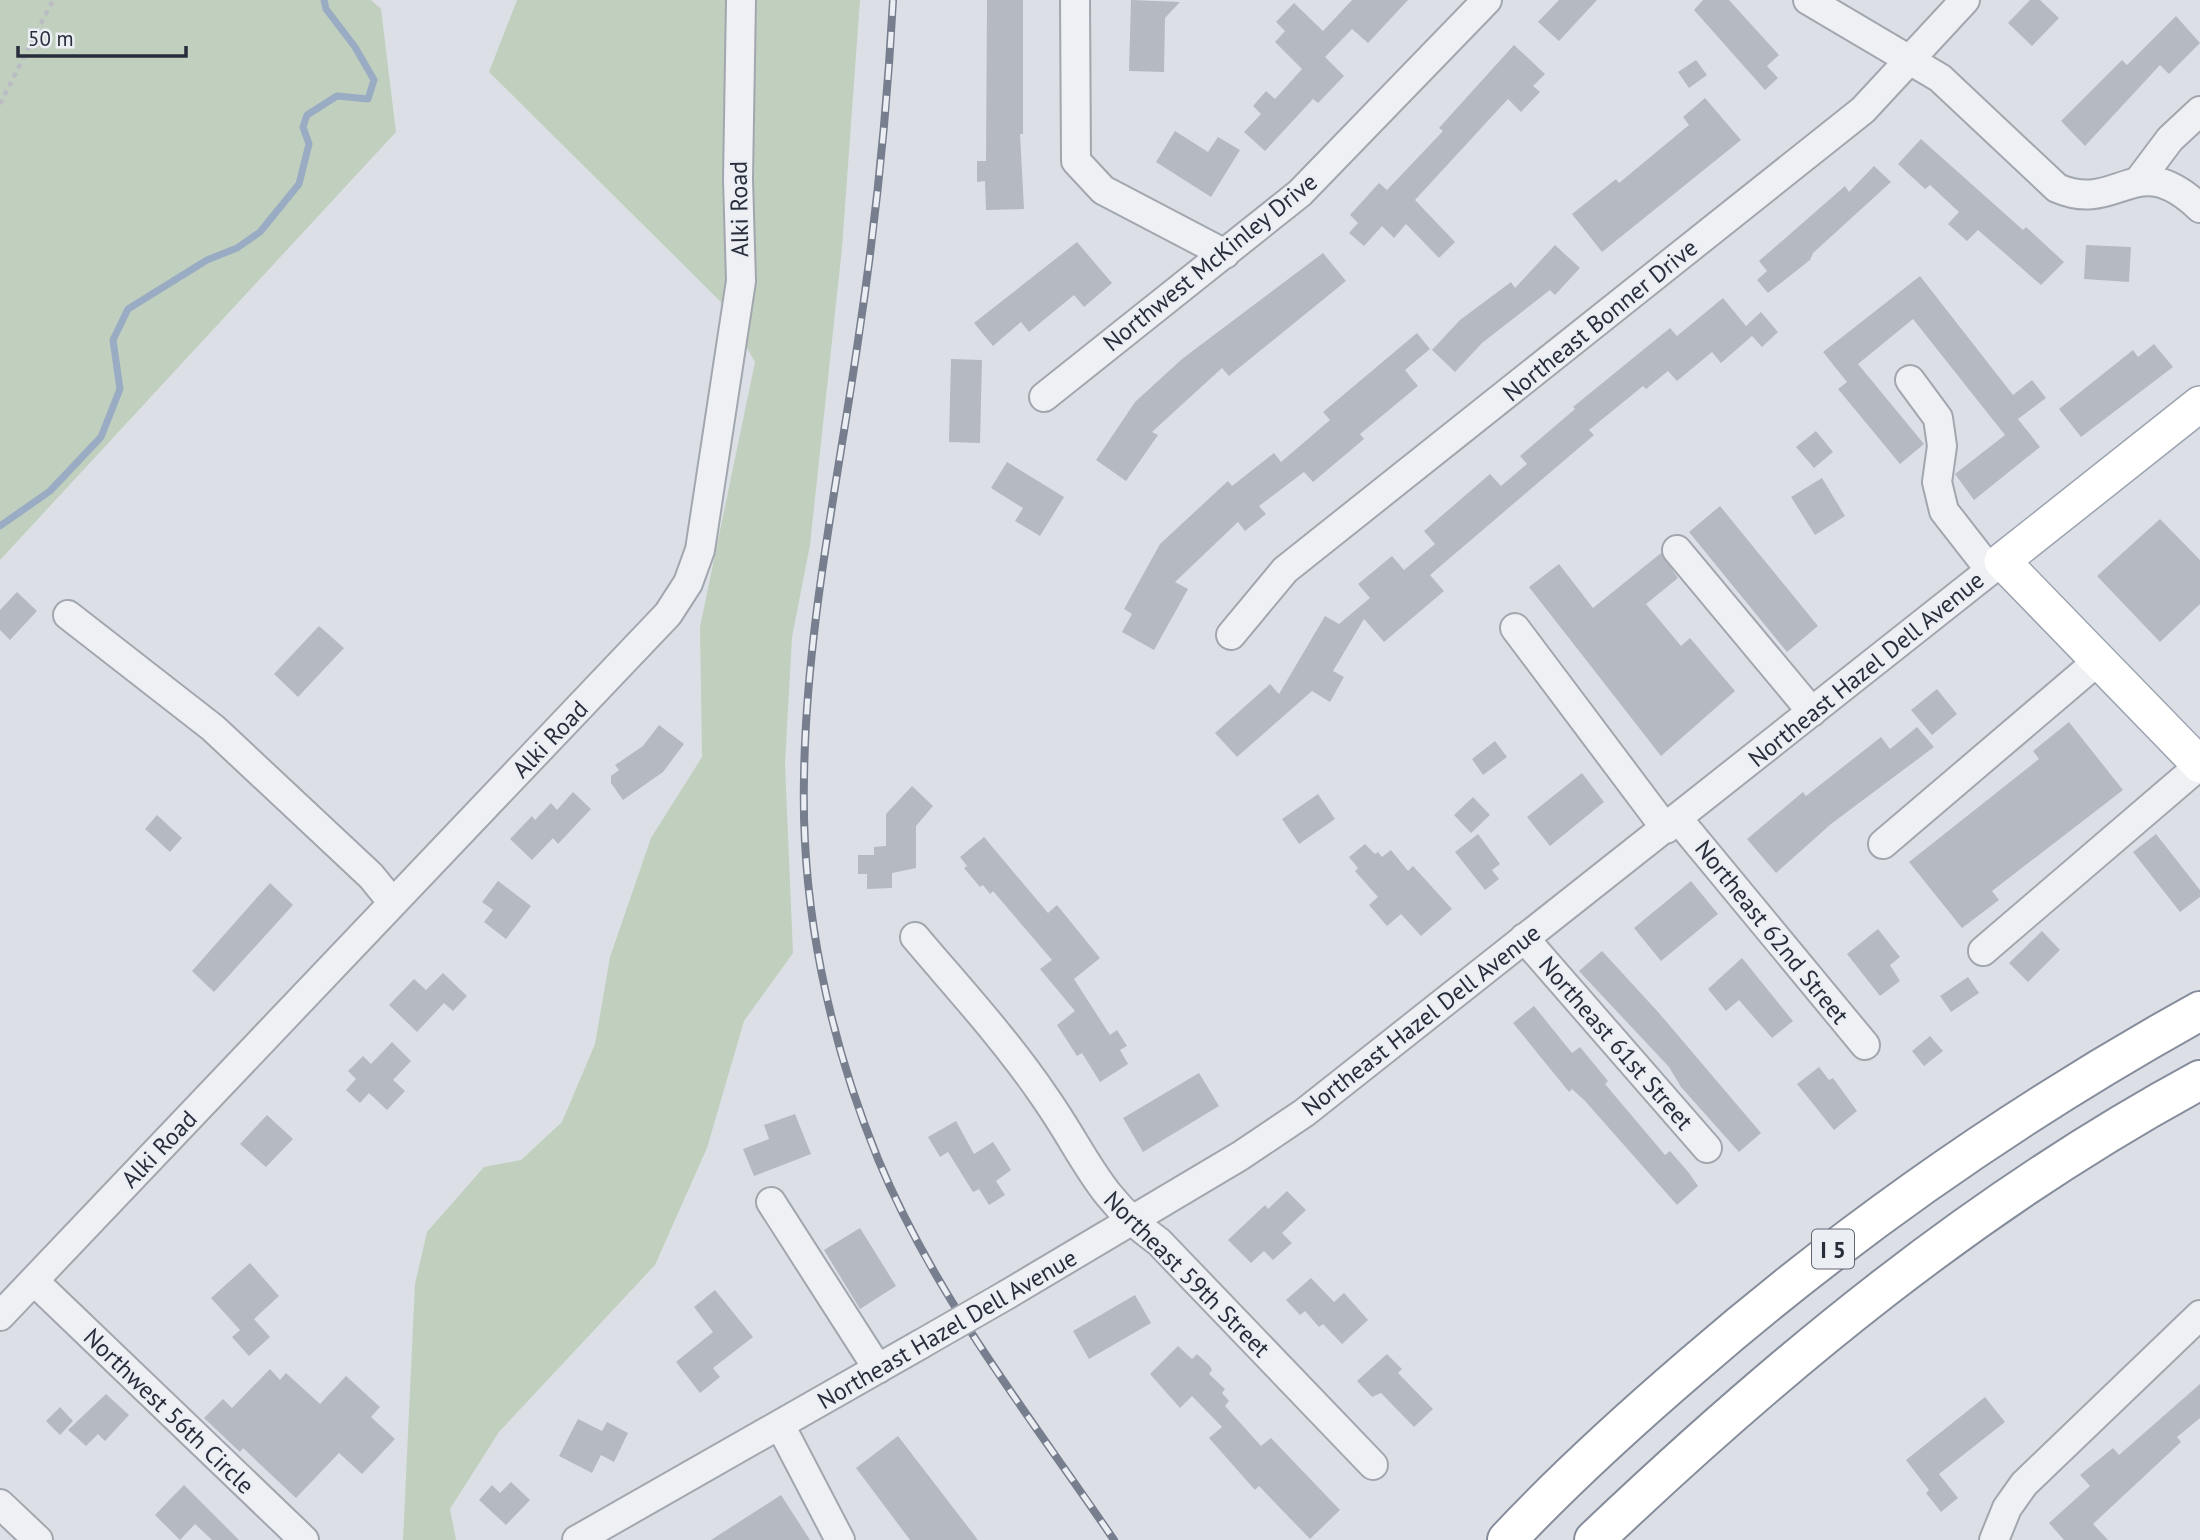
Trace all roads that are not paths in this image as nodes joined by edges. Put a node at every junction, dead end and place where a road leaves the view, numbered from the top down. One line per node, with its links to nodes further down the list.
1 (741, 0): 24 (street, Alki Road)
2 (1075, 0): 10 (street)
3 (1487, 0): 10 (street, Northwest McKinley Drive)
4 (1808, 0): 6 (street)
5 (1965, 0): 6 (street, Northeast Bonner Drive)
6 (1912, 59): 8 (street); 18 (street, Northeast Bonner Drive)
7 (2200, 111): 8 (street)
8 (2140, 180): 9 (street)
9 (2200, 208)
10 (1225, 254): 12 (street, Northwest McKinley Drive)
11 (1910, 380): 15 (street)
12 (1044, 397)
13 (2200, 404): 15 (main road, Northeast Hazel Dell Avenue)
14 (1677, 550): 20 (street)
15 (1996, 565): 19 (main road); 20 (street, Northeast Hazel Dell Avenue)
16 (68, 615): 24 (street)
17 (1515, 628): 22 (street, Northeast 62nd Street)
18 (1231, 635)
19 (2099, 660): 21 (main road); 23 (street)
20 (1812, 712): 22 (street, Northeast Hazel Dell Avenue)
21 (2200, 765): 27 (street)
22 (1672, 824): 26 (street, Northeast Hazel Dell Avenue); 29 (street, Northeast 62nd Street)
23 (1883, 844)
24 (393, 903): 34 (street, Alki Road)
25 (915, 937): 33 (street, Northeast 59th Street)
26 (1524, 938): 31 (street, Northeast 61st Street); 33 (street, Northeast Hazel Dell Avenue)
27 (1983, 951)
28 (2200, 1011): 46 (highway, I 5)
29 (1865, 1045)
30 (2200, 1080): 47 (highway, I 5)
31 (1707, 1149)
32 (771, 1202): 37 (street)
33 (1131, 1222): 37 (street, Northeast Hazel Dell Avenue, bridge); 39 (street, Northeast 59th Street)
34 (34, 1281): 36 (street, Alki Road); 43 (street, Northwest 56th Circle)
35 (2200, 1315): 41 (street)
36 (0, 1316)
37 (878, 1369): 38 (street, Northeast Hazel Dell Avenue)
38 (780, 1425): 44 (street, Northeast Hazel Dell Avenue); 45 (street)
39 (1373, 1465)
40 (0, 1504): 42 (street)
41 (2001, 1535)
42 (38, 1540)
43 (304, 1540)
44 (577, 1540)
45 (840, 1540)
46 (1507, 1540)
47 (1594, 1540)

